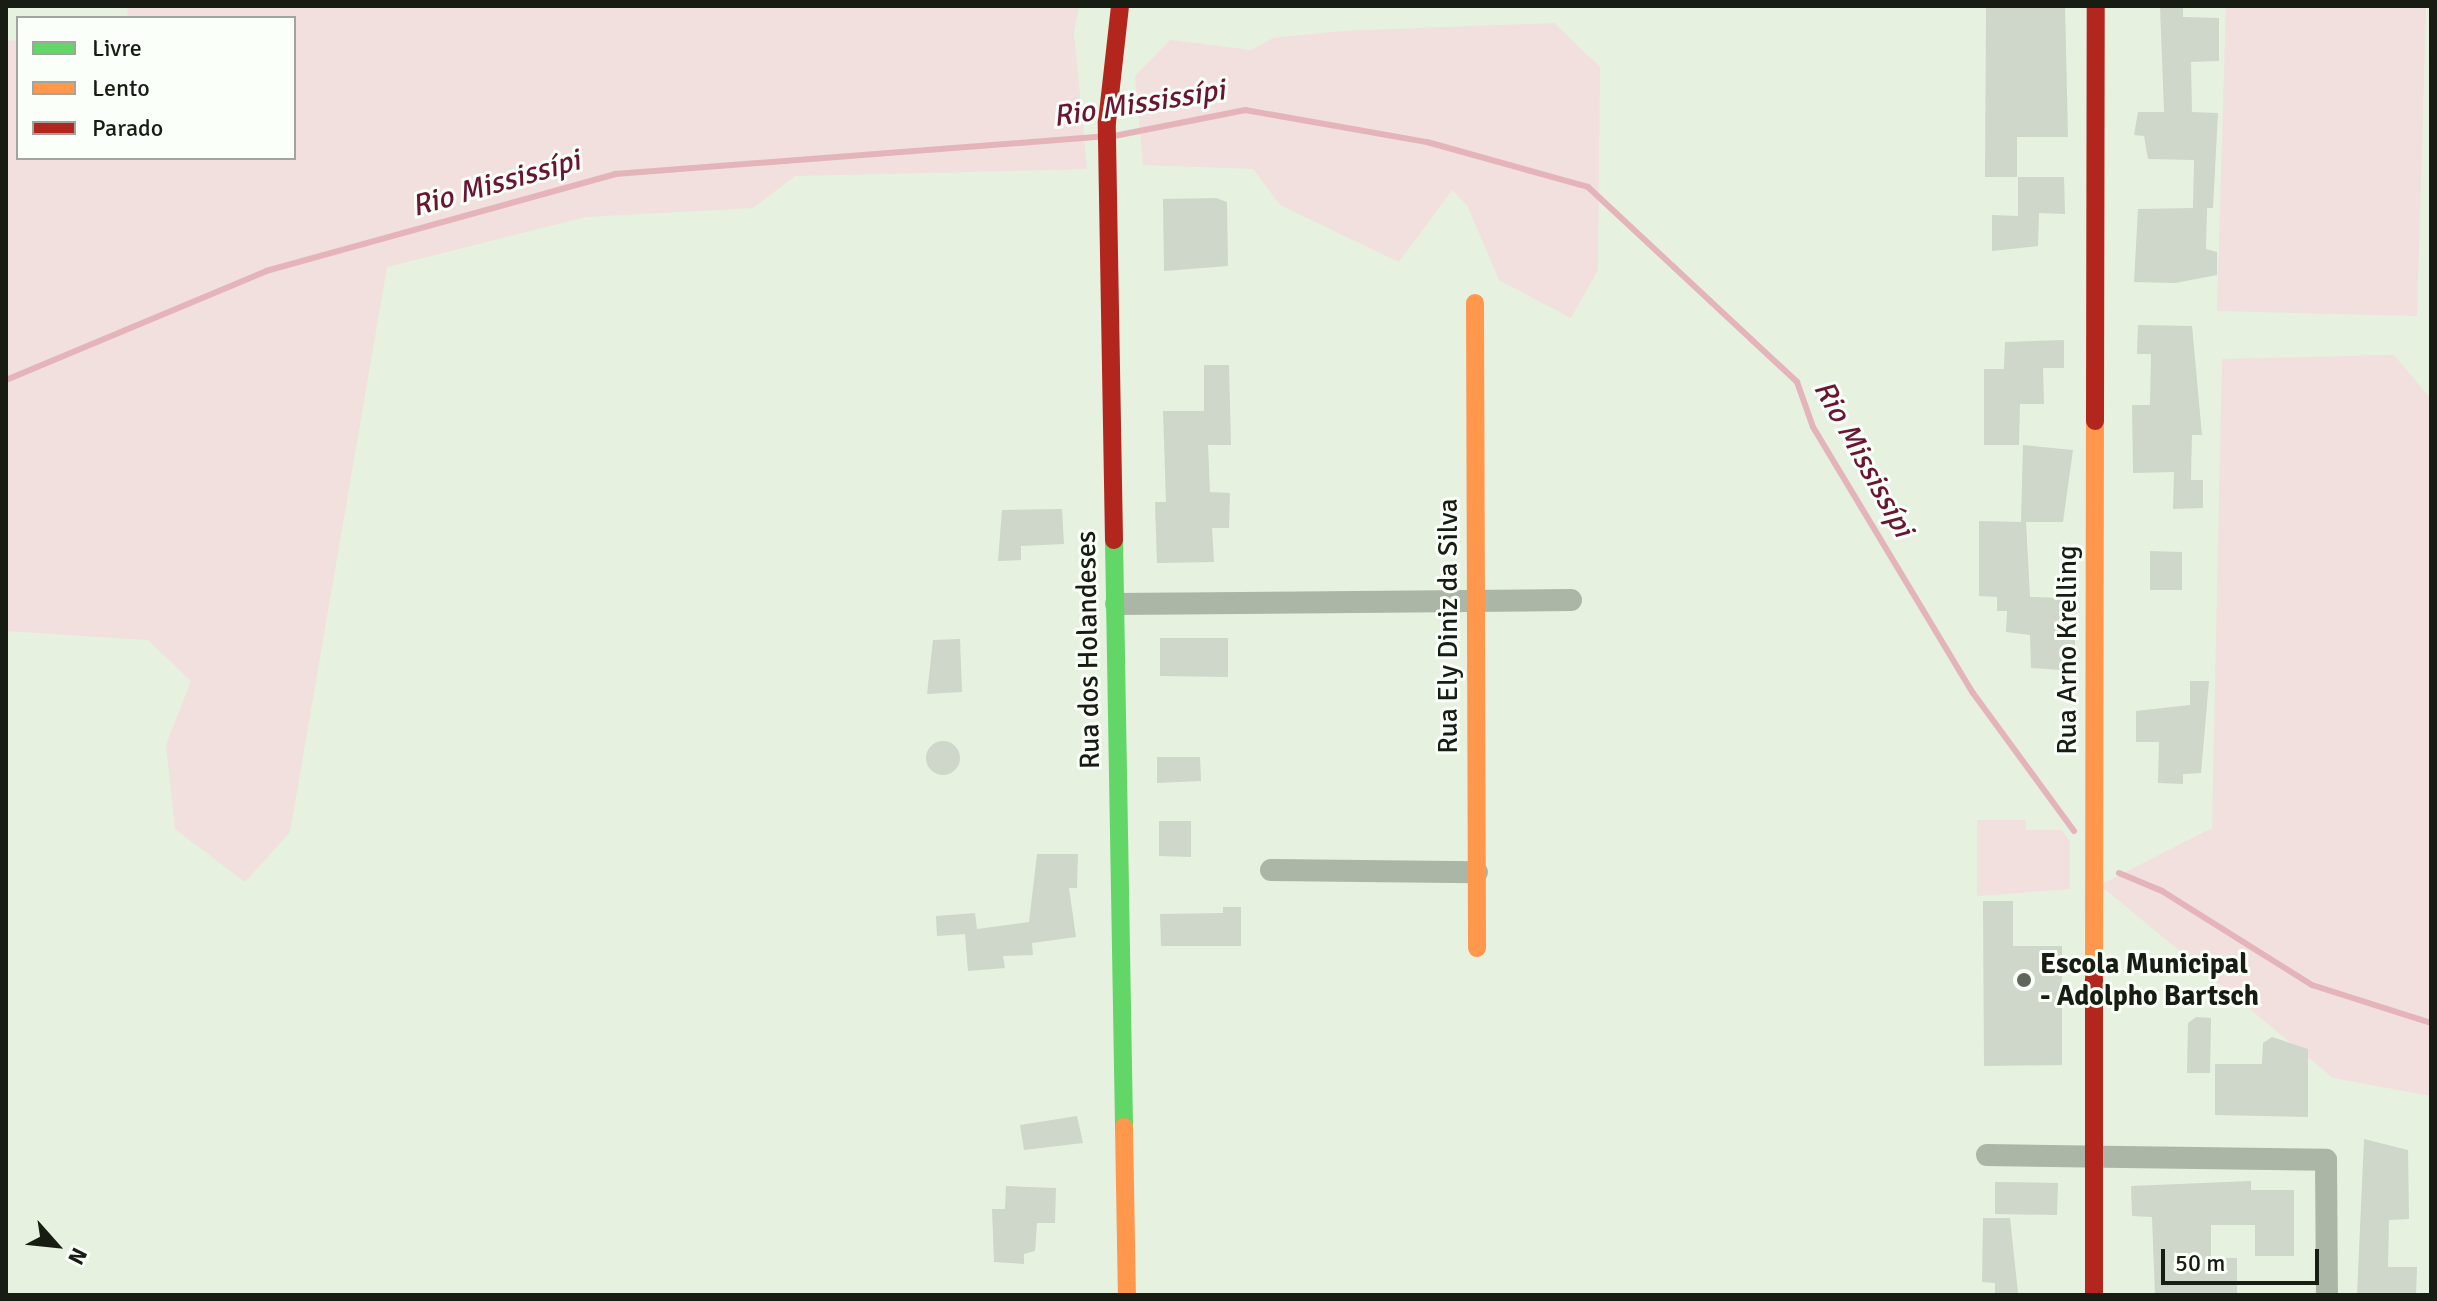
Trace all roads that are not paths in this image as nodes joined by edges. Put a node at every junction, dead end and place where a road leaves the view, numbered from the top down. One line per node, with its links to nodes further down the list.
1 (1120, 6): 6 (street, Rua dos Holandeses)
2 (2096, 6): 11 (street, Rua Arno Krelling)
3 (1475, 303): 5 (street, Rua Ely Diniz da Silva)
4 (1571, 600): 5 (street)
5 (1476, 601): 6 (street); 8 (street, Rua Ely Diniz da Silva)
6 (1116, 604): 12 (street, Rua dos Holandeses)
7 (1271, 870): 8 (street)
8 (1477, 872): 9 (street, Rua Ely Diniz da Silva)
9 (1477, 948)
10 (1987, 1155): 11 (street)
11 (2094, 1158): 13 (street, Rua Arno Krelling); 14 (street)
12 (1127, 1295)
13 (2094, 1295)
14 (2327, 1295)

